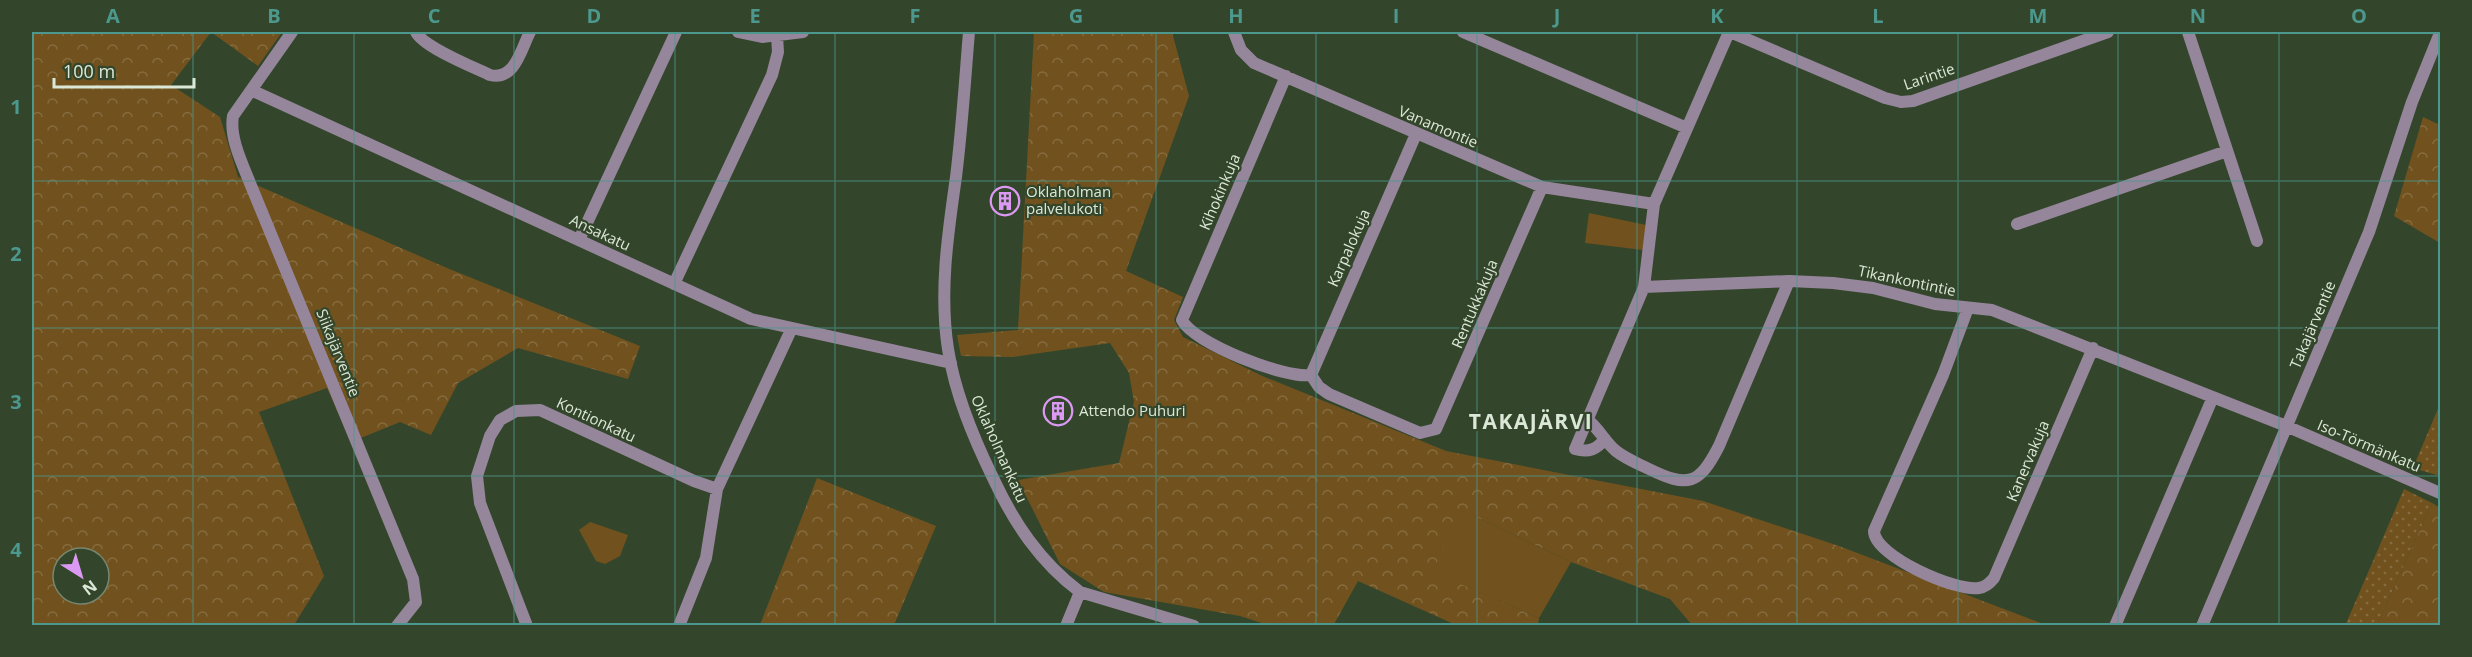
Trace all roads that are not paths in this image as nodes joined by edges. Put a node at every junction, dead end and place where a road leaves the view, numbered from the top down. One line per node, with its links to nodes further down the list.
1 (292, 32): 16 (street, Siikajärventie)
2 (416, 32): 3 (street)
3 (530, 32)
4 (676, 32): 23 (street)
5 (738, 32): 14 (street)
6 (803, 32): 14 (street)
7 (969, 32): 31 (street, Oklaholmankatu)
8 (1234, 32): 15 (street, Vanamontie)
9 (1463, 32): 17 (street)
10 (1730, 32): 11 (street, Larintie); 17 (street)
11 (2108, 32)
12 (2187, 32): 19 (street)
13 (2440, 33): 35 (street, Takajärventie)
14 (777, 36): 26 (street)
15 (1286, 76): 18 (street, Vanamontie); 32 (street, Kihokinkuja)
16 (251, 90): 23 (street, Ansakatu); 40 (street, Siikajärventie)
17 (1687, 128): 21 (street)
18 (1416, 134): 20 (street, Vanamontie); 32 (street, Karpalokuja)
19 (2227, 151): 22 (street); 24 (street)
20 (1542, 187): 21 (street, Vanamontie); 32 (street, Rentukkakuja)
21 (1654, 204): 27 (street)
22 (2017, 224)
23 (579, 240): 26 (street, Ansakatu)
24 (2257, 241)
25 (1789, 281): 27 (street, Tikankontintie); 28 (street, Tikankontintie); 36 (street)
26 (674, 284): 29 (street, Ansakatu)
27 (1644, 288): 34 (street)
28 (1968, 308): 30 (street, Tikankontintie); 30 (street, Kanervakuja)
29 (791, 330): 31 (street, Ansakatu); 37 (street)
30 (2093, 348): 33 (street, Tikankontintie)
31 (951, 363): 39 (street, Oklaholmankatu)
32 (1311, 375)
33 (2213, 398): 35 (street, Tikankontintie); 45 (street)
34 (1588, 420): 36 (street); 36 (street)
35 (2286, 426): 38 (street, Iso-Törmänkatu); 46 (street, Takajärventie)
36 (1605, 439)
37 (717, 489): 41 (street, Kontionkatu); 42 (street)
38 (2440, 493)
39 (1080, 592): 43 (street); 44 (street, Oklaholmankatu)
40 (397, 626)
41 (527, 626)
42 (679, 626)
43 (1066, 626)
44 (1194, 626)
45 (2115, 626)
46 (2202, 626)

